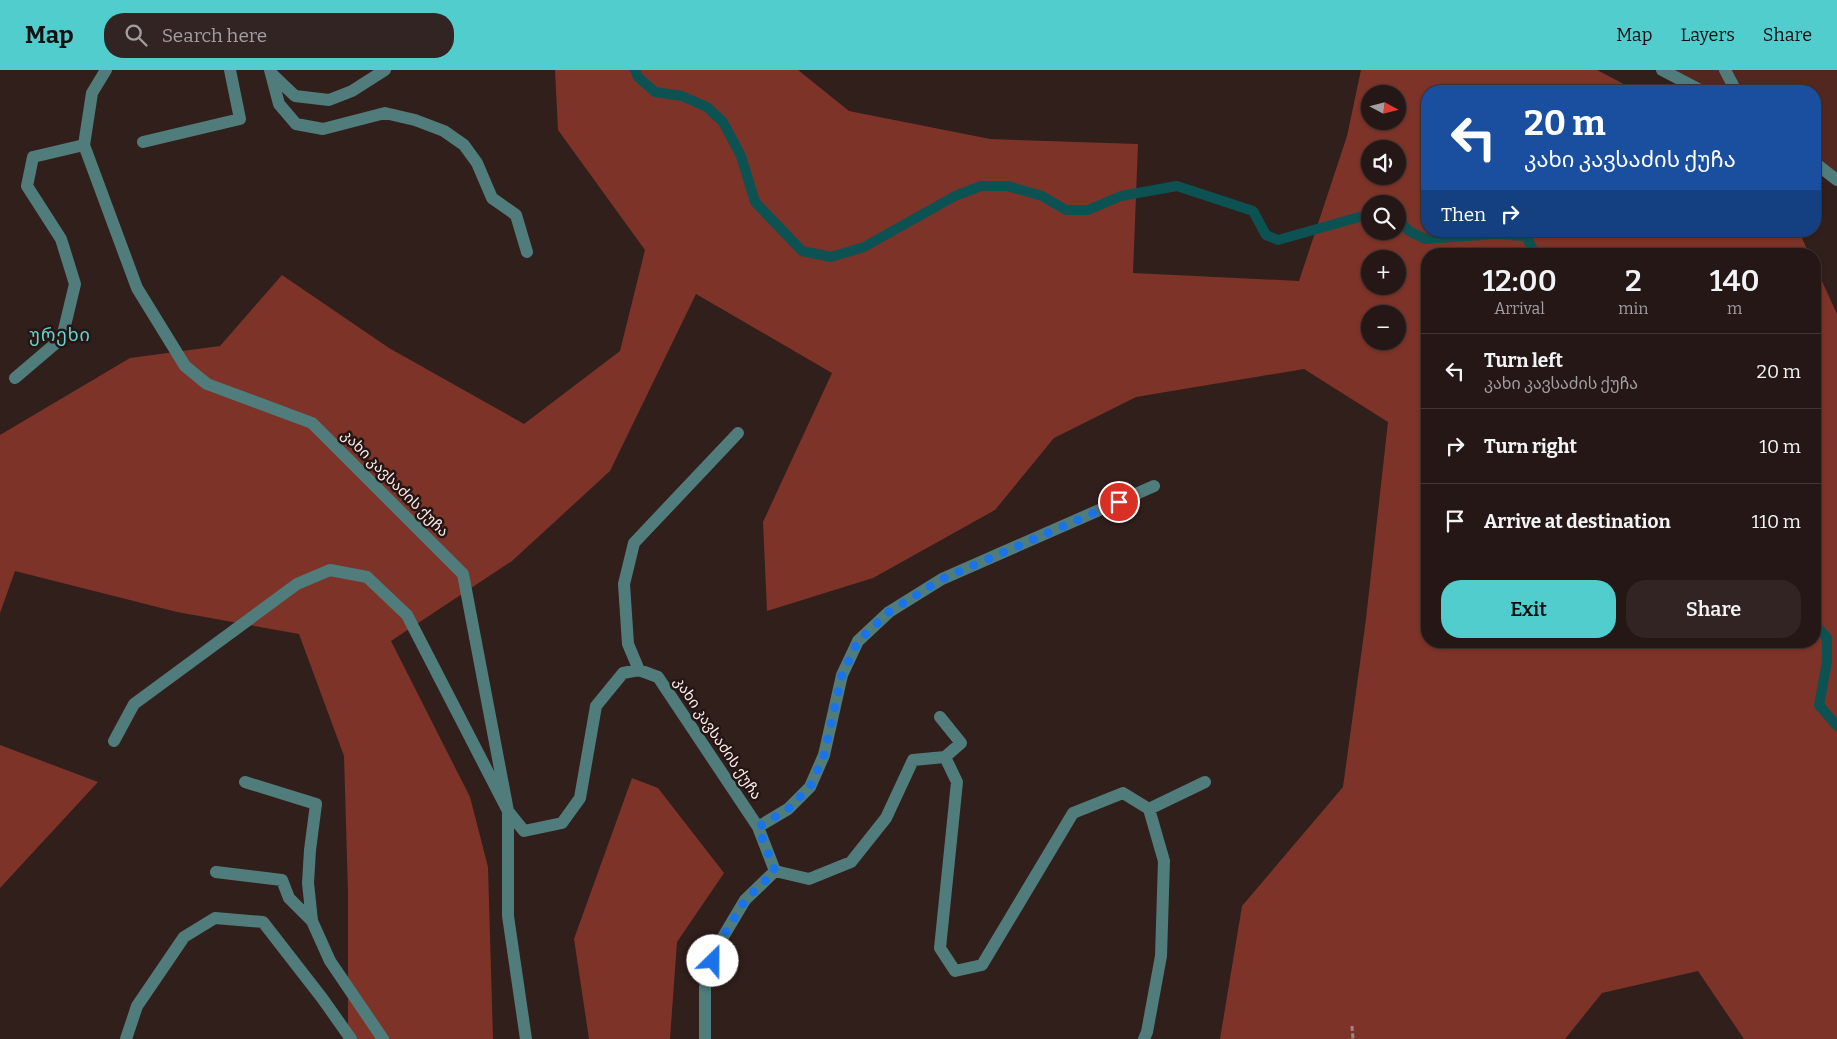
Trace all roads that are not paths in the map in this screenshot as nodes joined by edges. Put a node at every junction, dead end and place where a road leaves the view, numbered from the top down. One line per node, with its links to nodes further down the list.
1 (106, 70): 10 (street, კახი კავსაძის ქუჩა)
2 (230, 70): 9 (street)
3 (385, 70): 6 (street)
4 (1662, 70): 7 (street)
5 (1725, 70): 8 (street)
6 (271, 72): 15 (street)
7 (1691, 85)
8 (1733, 85)
9 (143, 142)
10 (84, 144): 16 (street); 26 (street, კახი კავსაძის ქუჩა)
11 (1821, 168): 13 (street)
12 (1821, 168): 14 (street)
13 (1837, 180)
14 (1837, 186)
15 (527, 252)
16 (15, 378)
17 (738, 433): 19 (street)
18 (1154, 486): 27 (street)
19 (639, 670): 26 (street, კახი კავსაძის ქუჩა); 27 (street, კახი კავსაძის ქუჩა)
20 (940, 717): 22 (street)
21 (114, 740): 26 (street)
22 (946, 757): 25 (street); 28 (street)
23 (245, 782): 30 (street)
24 (1205, 782): 25 (street)
25 (1149, 809): 36 (street)
26 (508, 811): 34 (street)
27 (758, 827): 28 (street, კახი კავსაძის ქუჩა)
28 (775, 871): 35 (street)
29 (216, 872): 30 (street)
30 (312, 921): 33 (street)
31 (126, 1039): 32 (street)
32 (351, 1039)
33 (383, 1039)
34 (526, 1039)
35 (705, 1039)
36 (1144, 1039)

